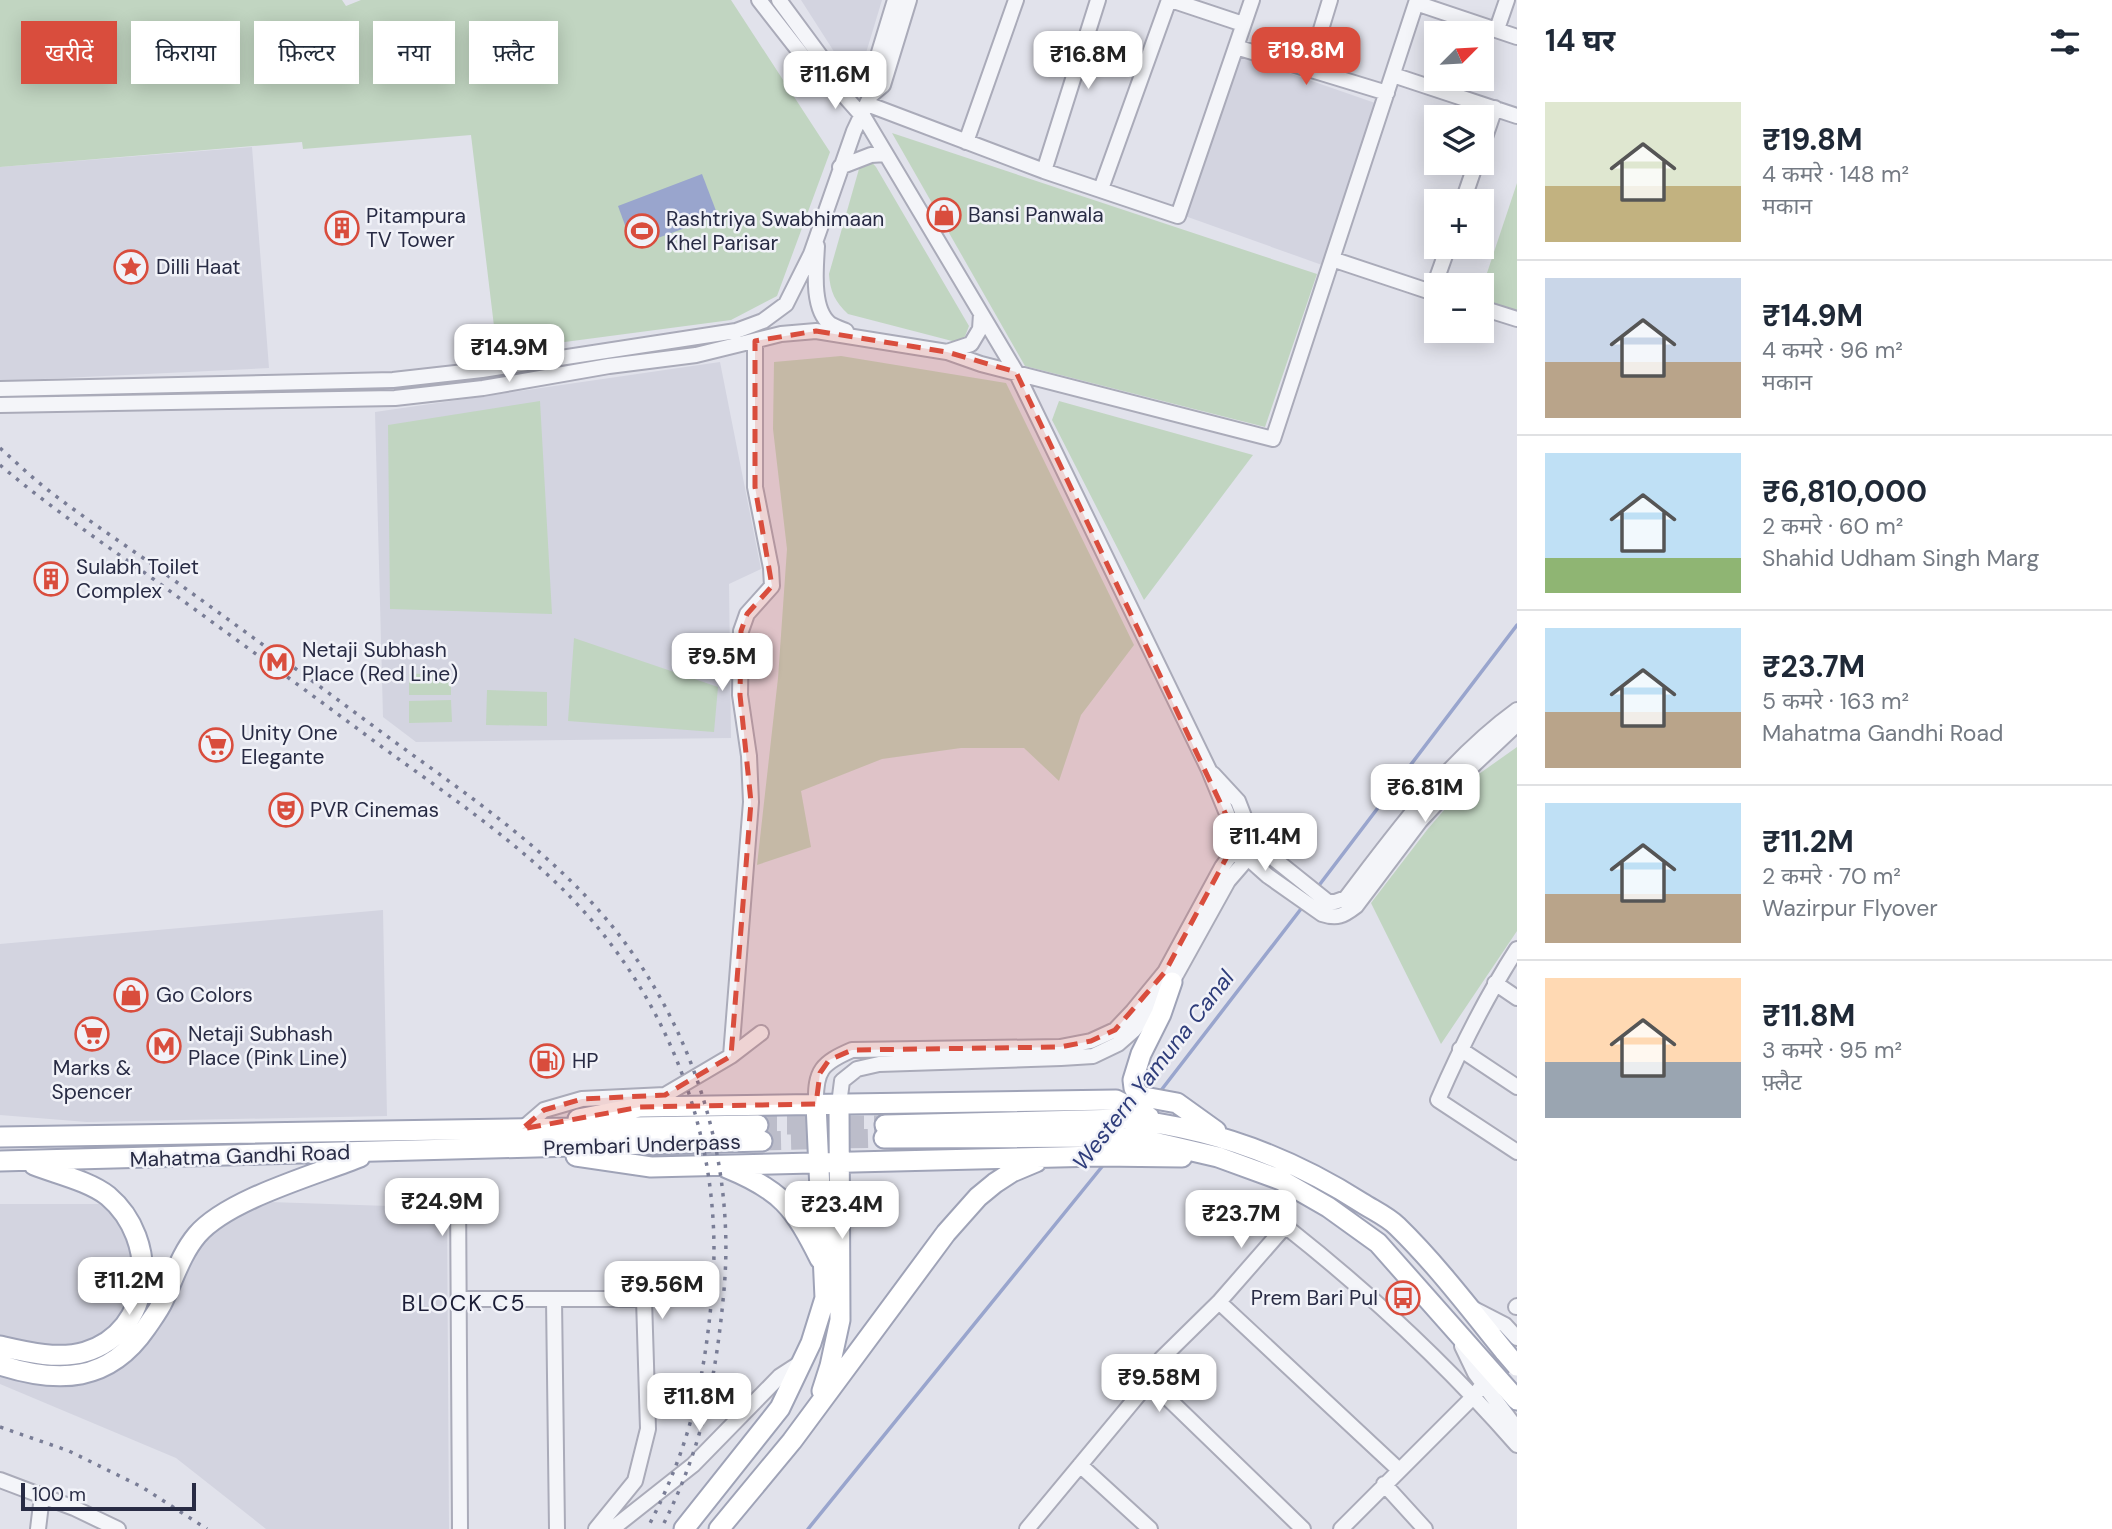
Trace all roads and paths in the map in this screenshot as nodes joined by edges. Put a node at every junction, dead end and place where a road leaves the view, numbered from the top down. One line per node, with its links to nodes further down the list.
1 (759, 0): 18 (street)
2 (779, 0): 18 (street)
3 (895, 0): 20 (street)
4 (909, 0): 20 (street)
5 (1016, 0): 24 (street)
6 (1098, 0): 27 (street)
7 (1170, 0): 12 (street); 28 (street)
8 (1252, 0): 12 (street)
9 (1330, 0): 16 (street)
10 (1507, 0): 13 (street)
11 (1417, 1): 13 (street); 17 (street)
12 (1243, 24): 15 (street)
13 (1497, 29): 14 (street)
14 (1517, 37)
15 (1236, 47): 16 (street); 28 (street)
16 (1309, 69): 19 (street)
17 (1393, 75): 19 (street); 21 (street)
18 (834, 83): 20 (street)
19 (1387, 93): 30 (street)
20 (867, 105): 24 (street); 25 (street); 26 (street)
21 (1495, 108): 22 (street); 23 (street)
22 (1494, 111)
23 (1517, 116)
24 (966, 142): 27 (street)
25 (886, 154): 26 (street); 32 (street)
26 (840, 167): 29 (street)
27 (1044, 171): 28 (street)
28 (1101, 190)
29 (818, 233): 35 (street); 37 (street)
30 (1332, 259): 31 (street); 40 (street)
31 (1424, 290)
32 (981, 312): 38 (street); 40 (street)
33 (1494, 312): 34 (street)
34 (1517, 319)
35 (863, 340): 36 (street); 38 (street)
36 (755, 341): 39 (street); 57 (street)
37 (606, 351): 39 (street); 41 (street)
38 (947, 352): 40 (street)
39 (609, 366): 43 (street)
40 (1016, 372): 47 (street)
41 (289, 383): 42 (street); 43 (street)
42 (0, 388)
43 (290, 401): 44 (street)
44 (0, 405)
45 (1517, 710): 50 (street)
46 (1517, 724): 50 (street)
47 (1241, 840): 48 (street); 49 (street); 59 (street)
48 (1261, 844): 49 (street); 50 (street)
49 (1248, 859): 50 (street); 52 (street)
50 (1325, 908)
51 (1517, 949): 53 (street)
52 (1172, 982): 60 (street); 61 (main road)
53 (1495, 983): 54 (street); 56 (street)
54 (1517, 998)
55 (761, 1033): 57 (street)
56 (1460, 1049): 58 (street); 68 (street)
57 (731, 1056): 64 (street)
58 (1517, 1087)
59 (816, 1104): 60 (main road); 64 (main road); 73 (main road)
60 (839, 1104): 61 (main road); 72 (main road)
61 (1131, 1107): 65 (main road); 65 (main road); 66 (main road)
62 (760, 1133): 64 (main road, Prembari Underpass)
63 (0, 1137): 64 (main road, Mahatma Gandhi Road)
64 (522, 1138): 67 (main road, Mahatma Gandhi Road); 74 (main road)
65 (1227, 1138): 81 (main road)
66 (1143, 1148): 69 (main road); 85 (main road)
67 (374, 1152): 71 (main road, Mahatma Gandhi Road); 83 (main road)
68 (1517, 1152)
69 (1054, 1157): 72 (main road); 87 (main road)
70 (0, 1161): 71 (main road, Mahatma Gandhi Road)
71 (24, 1161): 80 (main road)
72 (839, 1162): 73 (main road); 87 (main road)
73 (818, 1163): 74 (main road); 76 (main road)
74 (720, 1165): 76 (main road)
75 (412, 1189): 77 (street)
76 (825, 1269): 82 (main road)
77 (460, 1299): 78 (street); 97 (street)
78 (554, 1299): 98 (street); 99 (street)
79 (1219, 1302): 84 (street); 85 (street); 91 (street)
80 (0, 1346)
81 (1513, 1352)
82 (800, 1363): 100 (street); 101 (main road)
83 (0, 1365)
84 (1150, 1381): 90 (street); 105 (street)
85 (1482, 1383): 86 (main road); 88 (street); 89 (street); 91 (street)
86 (1517, 1400)
87 (817, 1405): 102 (main road)
88 (1517, 1429)
89 (1517, 1445)
90 (1080, 1465): 103 (street); 104 (street)
91 (1398, 1469): 93 (street)
92 (0, 1480): 94 (street)
93 (1384, 1484): 106 (street); 107 (street)
94 (43, 1496): 95 (street); 96 (street)
95 (38, 1529)
96 (118, 1529)
97 (460, 1529)
98 (557, 1529)
99 (596, 1529)
100 (612, 1529)
101 (684, 1529)
102 (719, 1529)
103 (1027, 1529)
104 (1150, 1529)
105 (1303, 1529)
106 (1341, 1529)
107 (1425, 1529)

